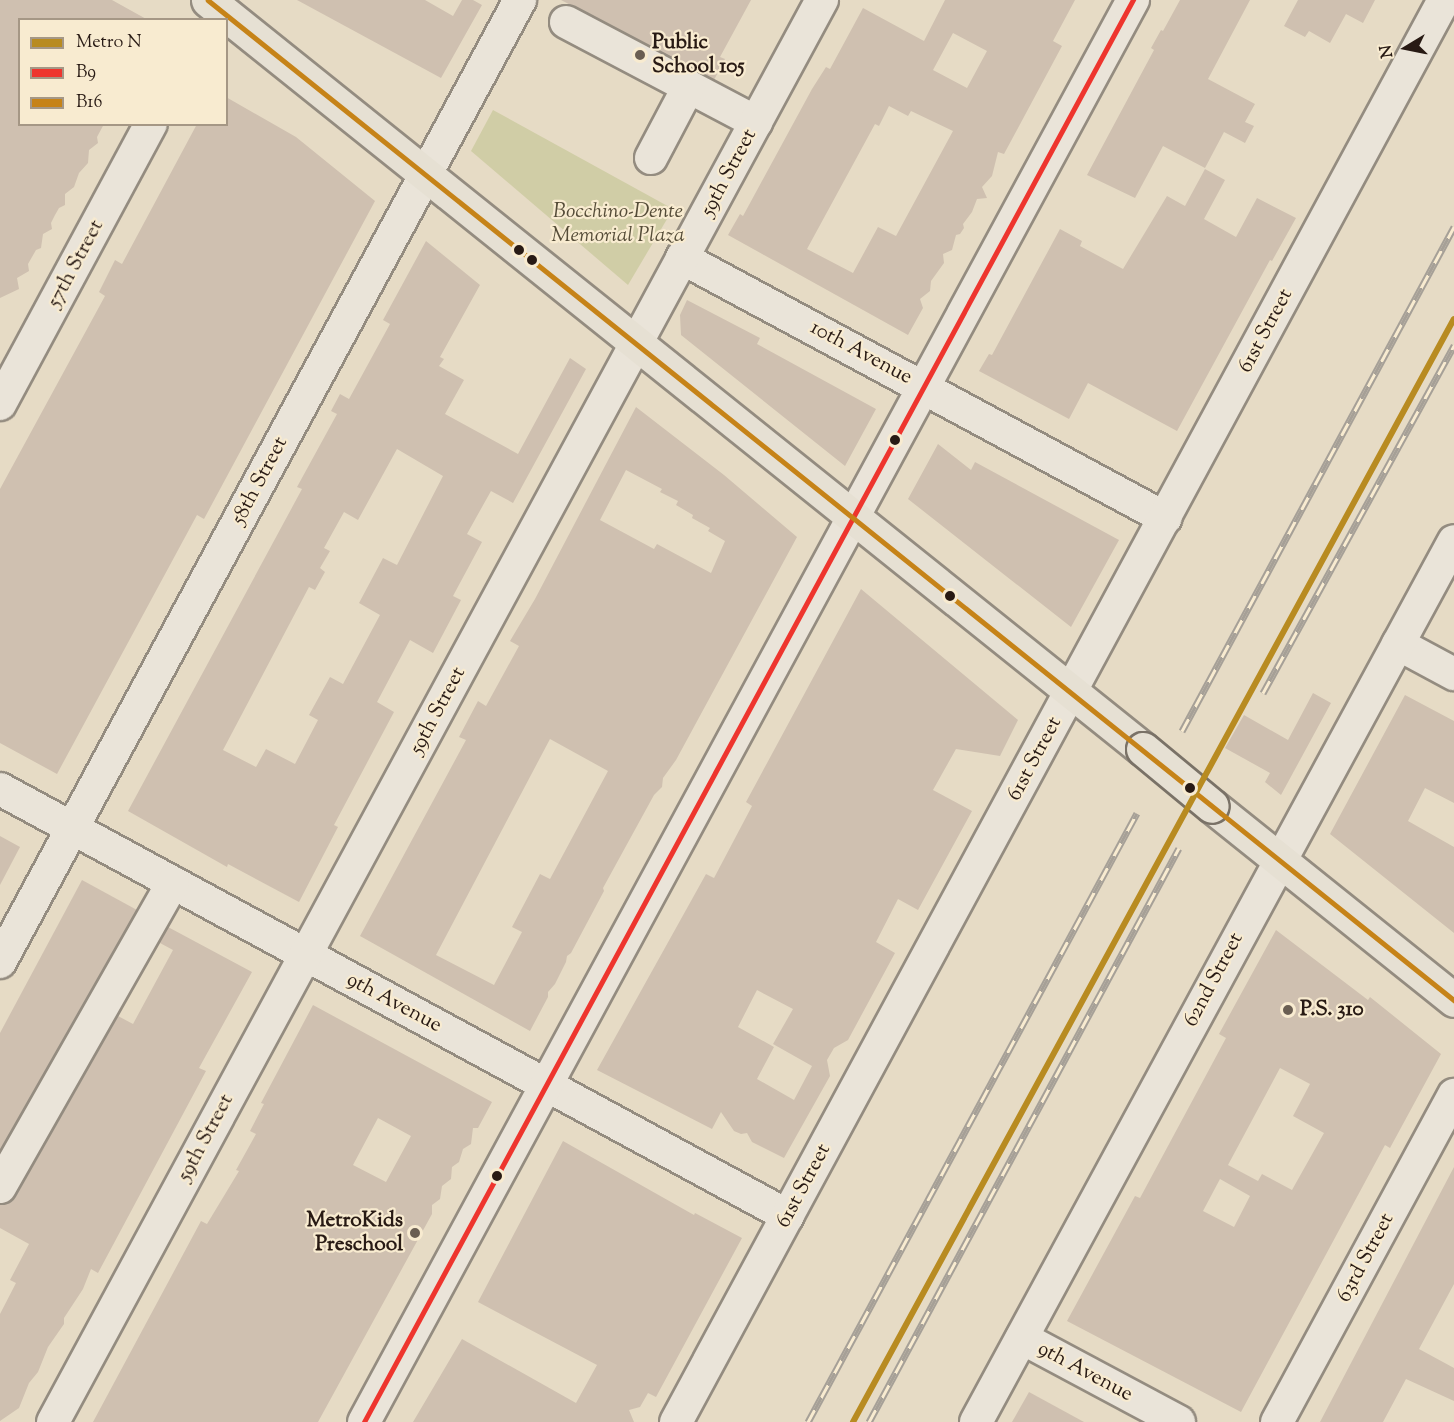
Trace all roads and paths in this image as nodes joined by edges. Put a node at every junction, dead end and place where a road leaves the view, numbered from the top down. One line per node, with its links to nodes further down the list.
1 (520, 0): 11 (street, 58th Street)
2 (822, 0): 8 (street, 59th Street)
3 (1133, 0): 14 (street)
4 (1444, 0): 17 (street, 61st Street)
5 (213, 6): 11 (main road)
6 (566, 22): 7 (street)
7 (689, 86): 8 (street); 10 (street)
8 (756, 122): 12 (street, 59th Street)
9 (151, 126): 15 (street, 57th Street)
10 (651, 158)
11 (425, 175): 13 (main road); 23 (street, 58th Street)
12 (682, 258): 13 (street, 59th Street); 14 (street, 10th Avenue)
13 (636, 344): 16 (main road); 26 (street, 59th Street)
14 (924, 387): 16 (street); 17 (street, 10th Avenue)
15 (0, 404)
16 (853, 518): 21 (main road); 29 (street)
17 (1166, 518): 21 (street, 61st Street)
18 (1454, 541): 19 (street, 62nd Street)
19 (1398, 644): 20 (street); 24 (street, 62nd Street)
20 (1454, 674)
21 (1072, 692): 24 (main road, bridge); 32 (street, 61st Street)
22 (0, 789): 23 (street, 9th Avenue)
23 (73, 828): 25 (street, 9th Avenue); 27 (street, 58th Street)
24 (1279, 860): 28 (main road); 33 (street, 62nd Street)
25 (173, 883): 26 (street, 9th Avenue); 31 (street)
26 (305, 955): 29 (street, 9th Avenue); 34 (street, 59th Street)
27 (0, 962)
28 (1454, 1000)
29 (546, 1085): 32 (street, 9th Avenue); 35 (street)
30 (1454, 1095): 39 (street, 63rd Street)
31 (0, 1187)
32 (788, 1216): 36 (street, 61st Street)
33 (1022, 1338): 37 (street, 62nd Street); 38 (street, 9th Avenue)
34 (53, 1422)
35 (364, 1422)
36 (676, 1422)
37 (976, 1422)
38 (1179, 1422)
39 (1277, 1422)

